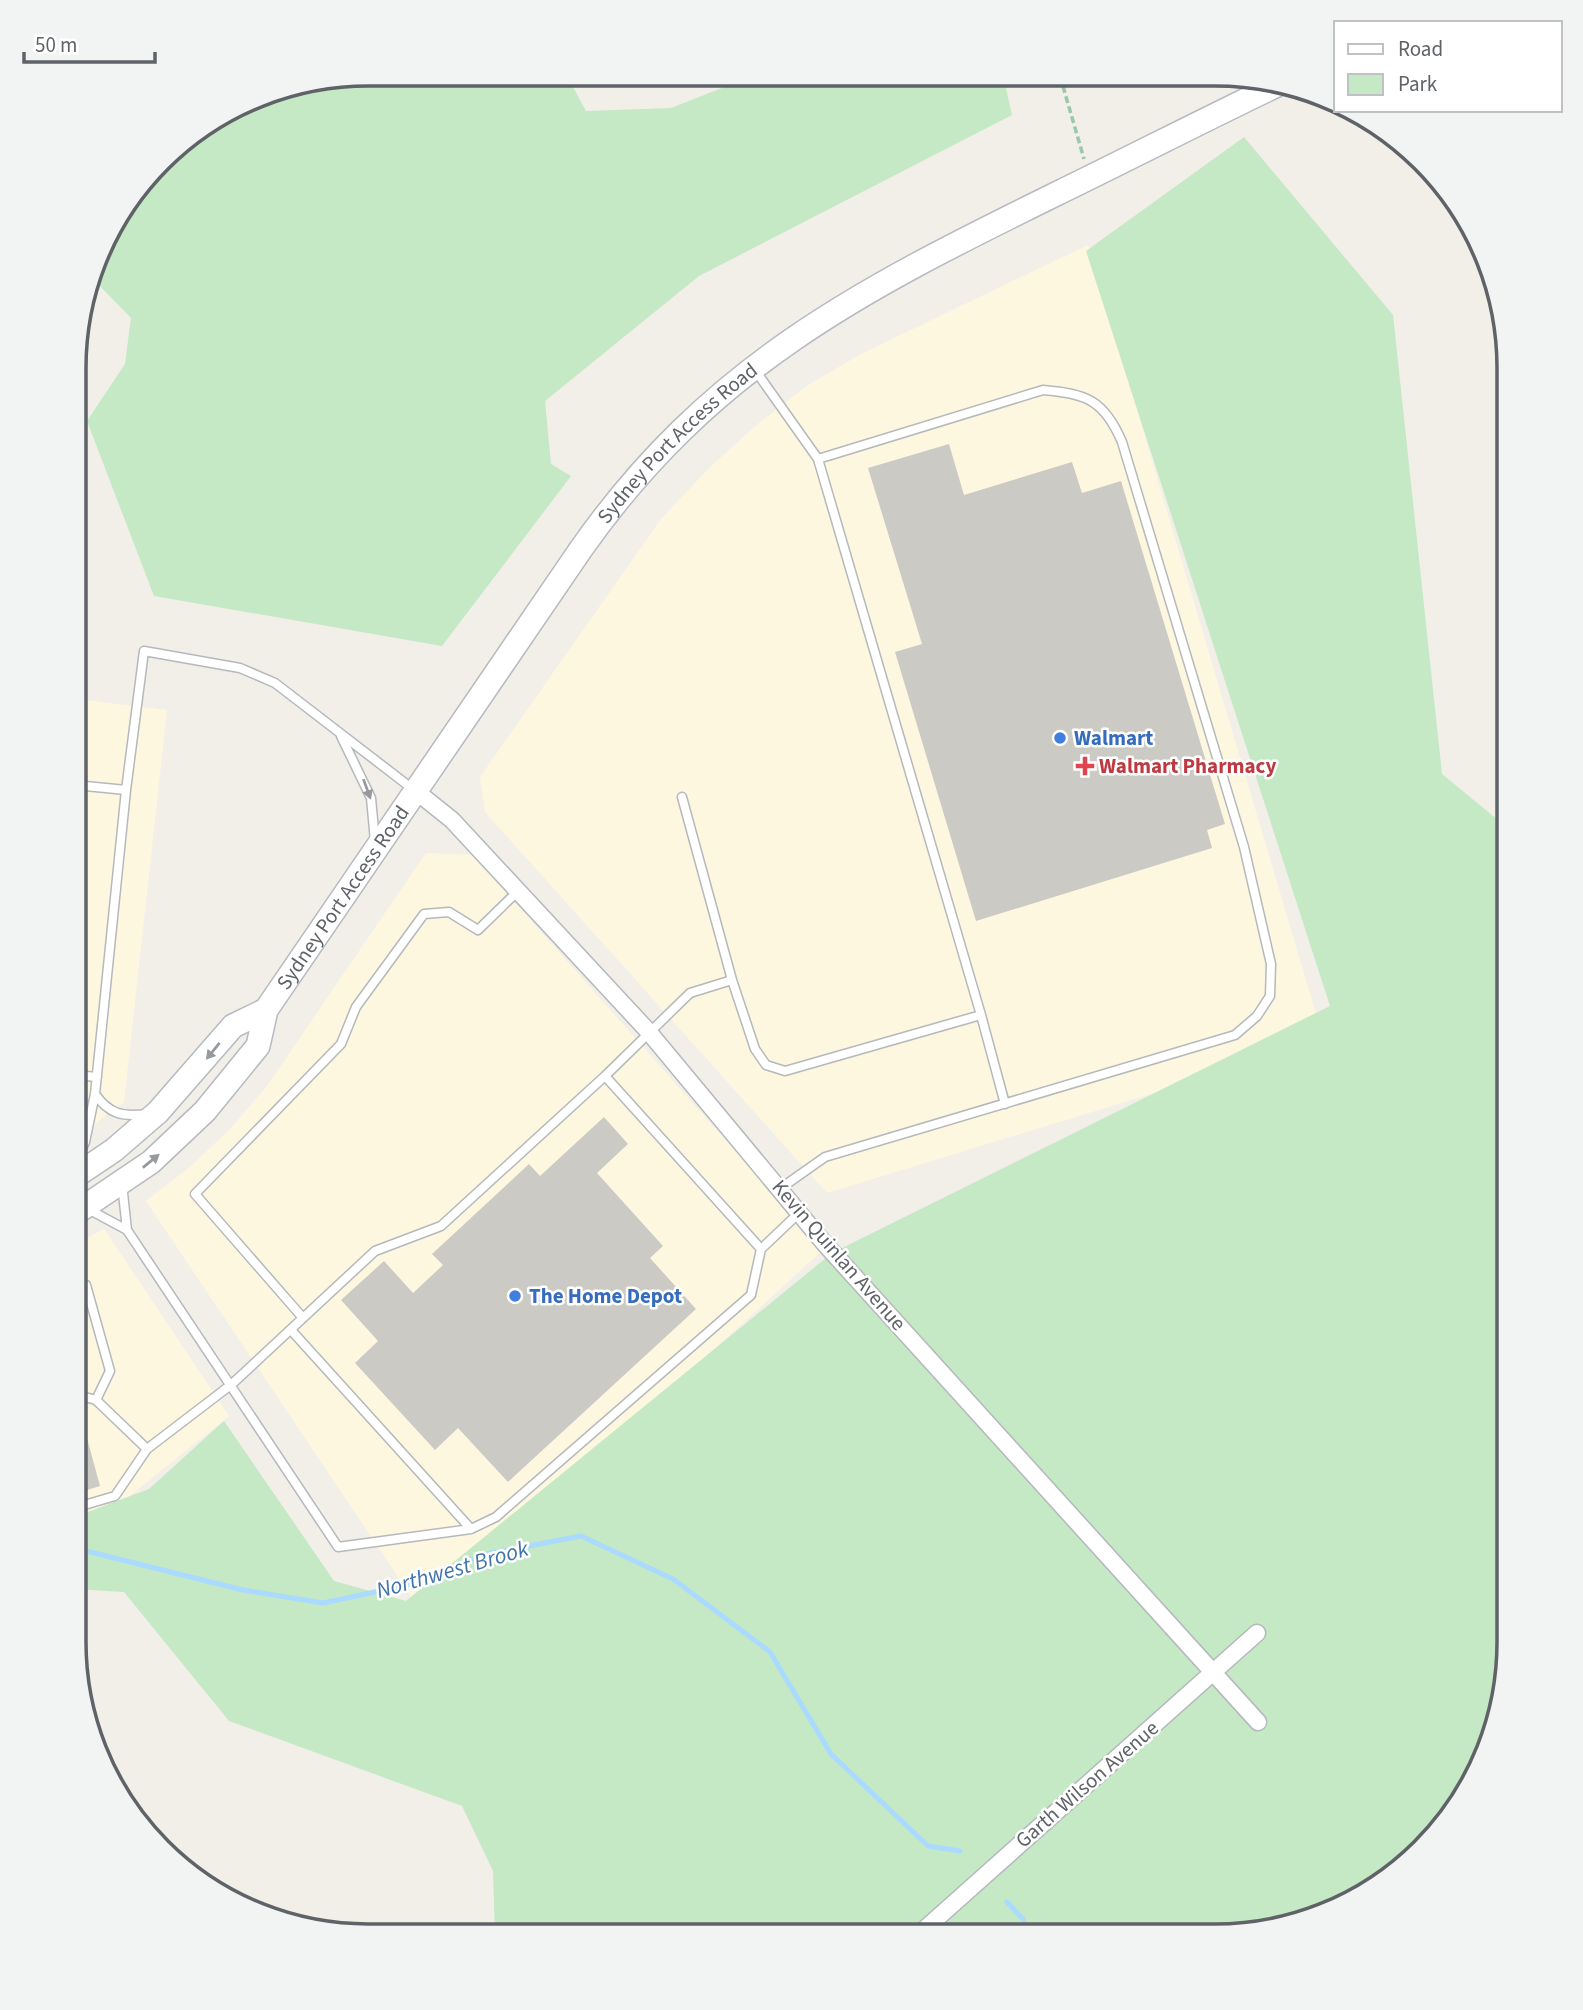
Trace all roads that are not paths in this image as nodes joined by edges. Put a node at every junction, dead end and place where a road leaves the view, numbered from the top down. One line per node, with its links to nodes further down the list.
1 (1266, 90): 2 (main road, Sydney Port Access Road)
2 (752, 366): 3 (lane); 7 (main road, Sydney Port Access Road)
3 (818, 459): 13 (lane); 19 (lane)
4 (340, 733): 6 (lane); 7 (lane); 9 (lane, one-way to 9)
5 (86, 786): 6 (lane)
6 (126, 790): 17 (lane)
7 (417, 792): 9 (main road, Sydney Port Access Road); 10 (street, Kevin Quinlan Avenue)
8 (682, 797): 11 (lane)
9 (376, 850): 12 (main road, Sydney Port Access Road)
10 (518, 891): 14 (street, Kevin Quinlan Avenue); 31 (lane)
11 (732, 979): 13 (lane); 14 (lane)
12 (266, 1010): 20 (main road, Sydney Port Access Road, one-way to 20); 23 (main road, Sydney Port Access Road, one-way to 12)
13 (981, 1014): 19 (lane)
14 (648, 1031): 16 (lane); 24 (street, Kevin Quinlan Avenue)
15 (86, 1076): 17 (lane)
16 (605, 1076): 29 (lane); 31 (lane)
17 (97, 1077): 18 (lane)
18 (95, 1094): 20 (lane); 21 (lane)
19 (1005, 1104): 24 (lane)
20 (158, 1112): 22 (main road, Sydney Port Access Road)
21 (86, 1137)
22 (86, 1169)
23 (122, 1183): 25 (main road, Sydney Port Access Road); 28 (lane)
24 (781, 1188): 26 (street, Kevin Quinlan Avenue)
25 (86, 1207)
26 (800, 1212): 29 (lane); 40 (street, Kevin Quinlan Avenue)
27 (86, 1213): 28 (lane)
28 (127, 1230): 33 (lane)
29 (761, 1249): 38 (lane)
30 (86, 1285): 35 (lane)
31 (303, 1318): 32 (lane)
32 (291, 1330): 33 (lane); 38 (lane)
33 (232, 1384): 36 (lane); 38 (lane)
34 (86, 1397): 35 (lane)
35 (96, 1400): 36 (lane)
36 (147, 1449): 37 (lane)
37 (86, 1504)
38 (471, 1529)
39 (1258, 1633): 40 (street, Garth Wilson Avenue)
40 (1214, 1672): 41 (street, Kevin Quinlan Avenue); 42 (street, Garth Wilson Avenue)
41 (1258, 1722)
42 (930, 1924)

